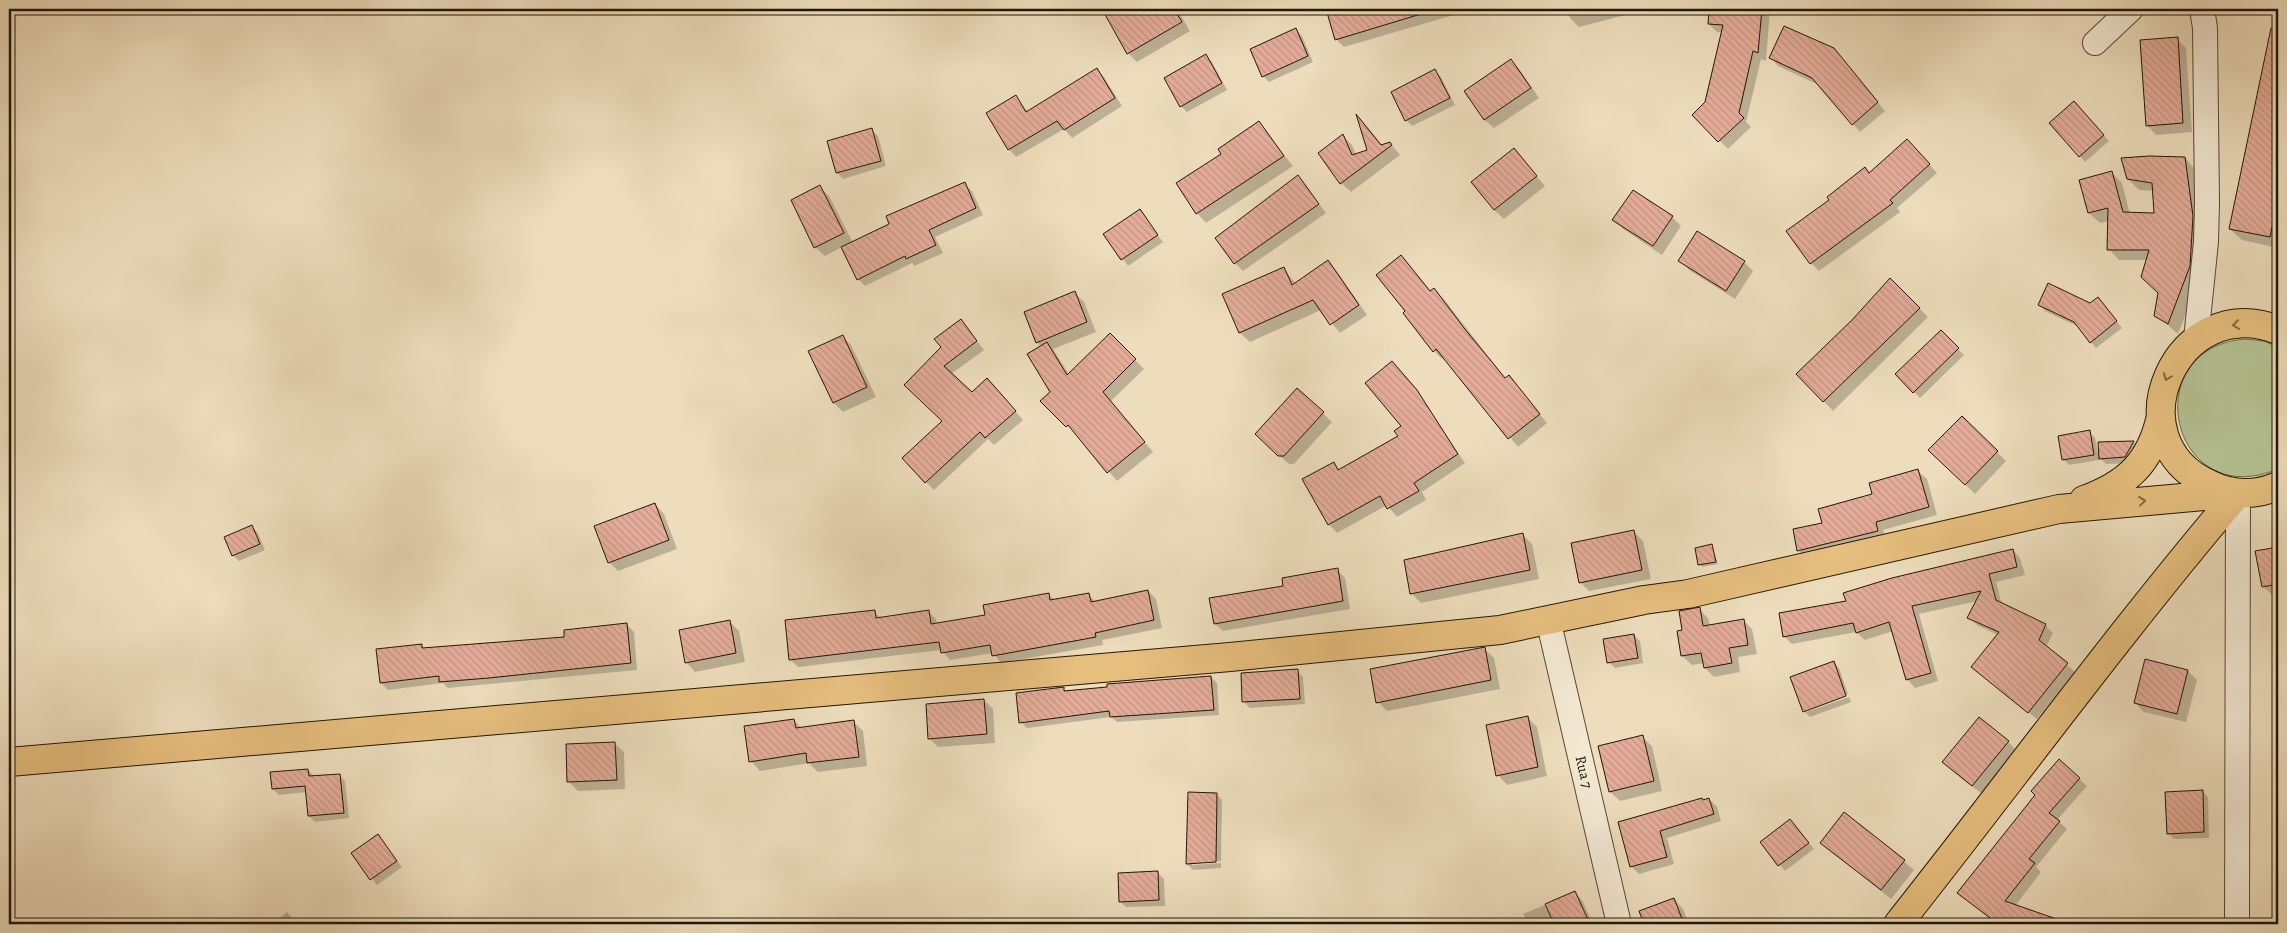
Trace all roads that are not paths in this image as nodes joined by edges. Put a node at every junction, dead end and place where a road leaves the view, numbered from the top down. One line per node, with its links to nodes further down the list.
1 (2130, 9): 3 (street)
2 (2202, 9): 5 (street)
3 (2095, 43)
4 (2278, 327): 5 (main road, one-way to 5)
5 (2196, 339): 6 (main road, one-way to 6)
6 (2161, 416): 8 (main road); 9 (main road)
7 (2275, 488): 8 (main road)
8 (2238, 493): 9 (main road, one-way to 8); 13 (main road); 14 (street)
9 (2059, 510): 10 (main road)
10 (1548, 619): 11 (main road); 12 (street, Rua 7)
11 (9, 762)
12 (1619, 924)
13 (1898, 924)
14 (2237, 924)

